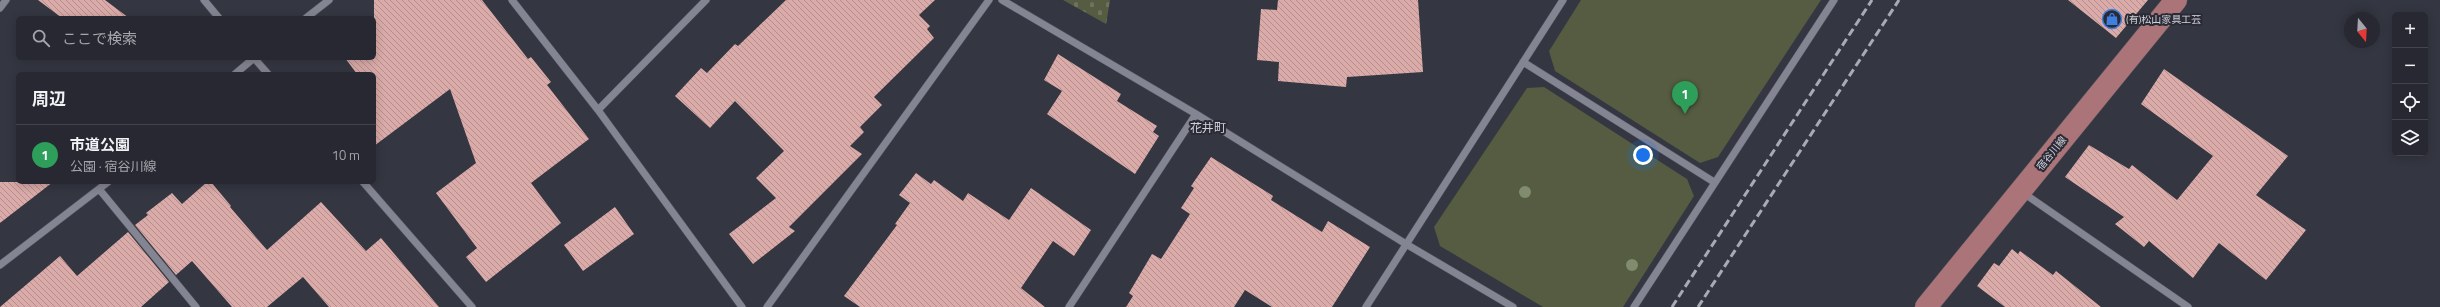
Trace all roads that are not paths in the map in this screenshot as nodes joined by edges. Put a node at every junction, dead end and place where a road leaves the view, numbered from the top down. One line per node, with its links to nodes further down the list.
1 (6, 0): 11 (street)
2 (204, 0): 12 (street)
3 (329, 0): 13 (street)
4 (512, 0): 19 (street)
5 (706, 0): 19 (street)
6 (989, 0): 31 (street)
7 (1002, 0): 20 (street)
8 (1563, 0): 16 (street)
9 (1834, 0): 21 (street)
10 (2176, 0): 25 (main road, 宿谷川線)
11 (0, 8)
12 (217, 16)
13 (309, 16)
14 (252, 60): 17 (street)
15 (256, 60): 18 (street)
16 (1523, 62): 21 (street); 26 (street)
17 (237, 72)
18 (266, 72)
19 (598, 110): 30 (street)
20 (1196, 114): 26 (street); 32 (street)
21 (1714, 182): 35 (street)
22 (105, 184): 24 (street)
23 (364, 184): 29 (street)
24 (99, 189): 27 (street); 28 (street)
25 (2020, 190): 36 (main road, 宿谷川線); 37 (street)
26 (1406, 244): 33 (street); 34 (street)
27 (0, 265)
28 (196, 307)
29 (472, 307)
30 (742, 307)
31 (767, 307)
32 (1068, 307)
33 (1366, 307)
34 (1513, 307)
35 (1634, 307)
36 (1926, 307)
37 (2188, 307)

